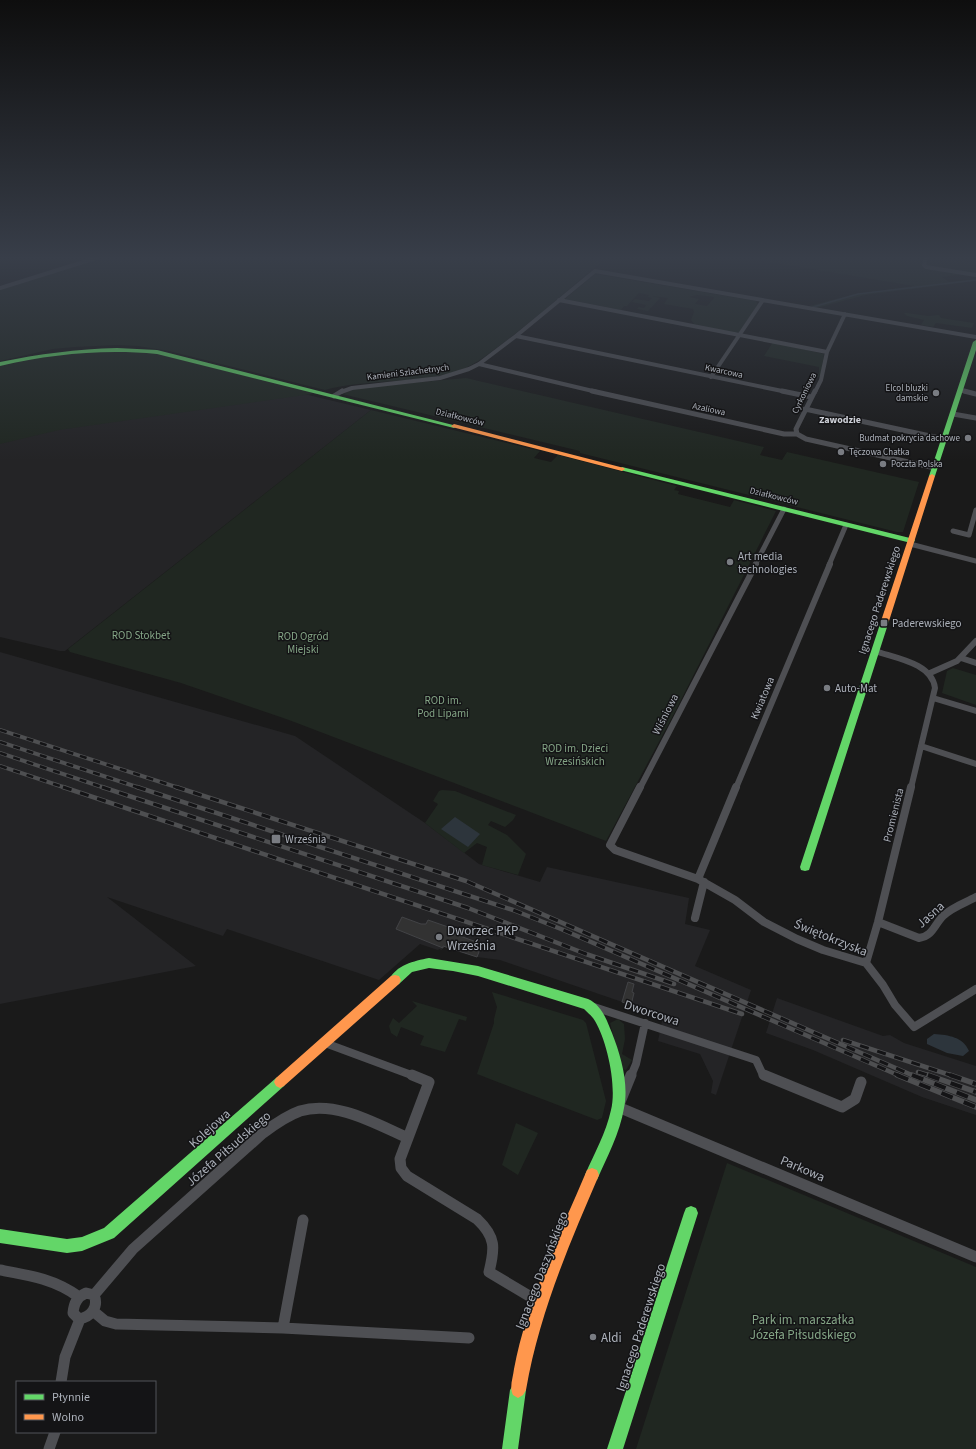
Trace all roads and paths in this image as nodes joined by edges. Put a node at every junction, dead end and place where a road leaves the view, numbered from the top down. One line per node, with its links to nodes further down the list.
1 (528, 326): 7 (street, Kamieni Szlachetnych)
2 (692, 326): 6 (street)
3 (747, 326): 6 (street)
4 (839, 326): 10 (street, Cyrkoniowa)
5 (914, 326): 8 (street)
6 (741, 335): 10 (street); 13 (street)
7 (516, 336): 12 (street, Kamieni Szlachetnych); 13 (street, Kwarcowa)
8 (976, 336)
9 (976, 342): 14 (street, Ignacego Paderewskiego)
10 (827, 352): 17 (street, Cyrkoniowa)
11 (0, 364): 16 (street, Działkowców)
12 (479, 364): 16 (street, Kamieni Szlachetnych); 21 (street, Azaliowa)
13 (711, 377): 17 (street, Kwarcowa)
14 (960, 390): 15 (street); 19 (street, Ignacego Paderewskiego)
15 (976, 394)
16 (334, 396): 24 (street, Działkowców)
17 (811, 398): 18 (street, Cyrkoniowa)
18 (805, 409): 21 (street, Cyrkoniowa); 22 (street)
19 (952, 414): 20 (street); 22 (street, Ignacego Paderewskiego)
20 (976, 418)
21 (797, 434): 23 (street, Azaliowa)
22 (944, 439): 23 (street, Ignacego Paderewskiego)
23 (935, 468): 29 (street, Ignacego Paderewskiego)
24 (784, 509): 26 (street, Działkowców); 41 (street, Wiśniowa)
25 (976, 510): 27 (street)
26 (846, 525): 29 (street, Działkowców); 41 (street, Kwiatowa)
27 (973, 530): 28 (street)
28 (953, 531)
29 (910, 543): 30 (street); 32 (street, Ignacego Paderewskiego)
30 (976, 561)
31 (976, 640): 33 (street)
32 (875, 651): 35 (street); 40 (street, Ignacego Paderewskiego)
33 (961, 658): 34 (street); 35 (street)
34 (976, 663)
35 (930, 673): 36 (street, Promienista)
36 (933, 698): 37 (street); 38 (street, Promienista)
37 (976, 711)
38 (921, 746): 39 (street); 44 (street, Promienista)
39 (976, 764)
40 (805, 867)
41 (701, 881): 43 (street, Kwiatowa); 45 (street, Świętokrzyska)
42 (976, 897): 44 (street, Jasna)
43 (695, 918)
44 (878, 922): 45 (street, Promienista)
45 (866, 963): 47 (street, Świętokrzyska)
46 (409, 968): 48 (street, Dworcowa); 50 (street, Kolejowa)
47 (976, 989)
48 (588, 1005): 49 (street, Dworcowa); 52 (street, Ignacego Daszyńskiego)
49 (645, 1023): 51 (street, Dworcowa); 52 (street, Ignacego Daszyńskiego)
50 (325, 1043): 53 (street); 56 (street, Kolejowa)
51 (861, 1082)
52 (618, 1107): 57 (street, Parkowa); 61 (street, Ignacego Daszyńskiego)
53 (408, 1138): 59 (street, Józefa Piłsudskiego); 61 (street)
54 (691, 1213): 70 (street, Ignacego Paderewskiego)
55 (303, 1220): 64 (street)
56 (0, 1236)
57 (976, 1257)
58 (0, 1270): 60 (street)
59 (94, 1295): 60 (street); 62 (street)
60 (78, 1297): 63 (street)
61 (541, 1304): 69 (street, Ignacego Daszyńskiego)
62 (93, 1311): 63 (street); 64 (street)
63 (80, 1319): 66 (street)
64 (283, 1328): 65 (street)
65 (469, 1338)
66 (62, 1381)
67 (55, 1433): 68 (street)
68 (49, 1449)
69 (510, 1449)
70 (614, 1449)

